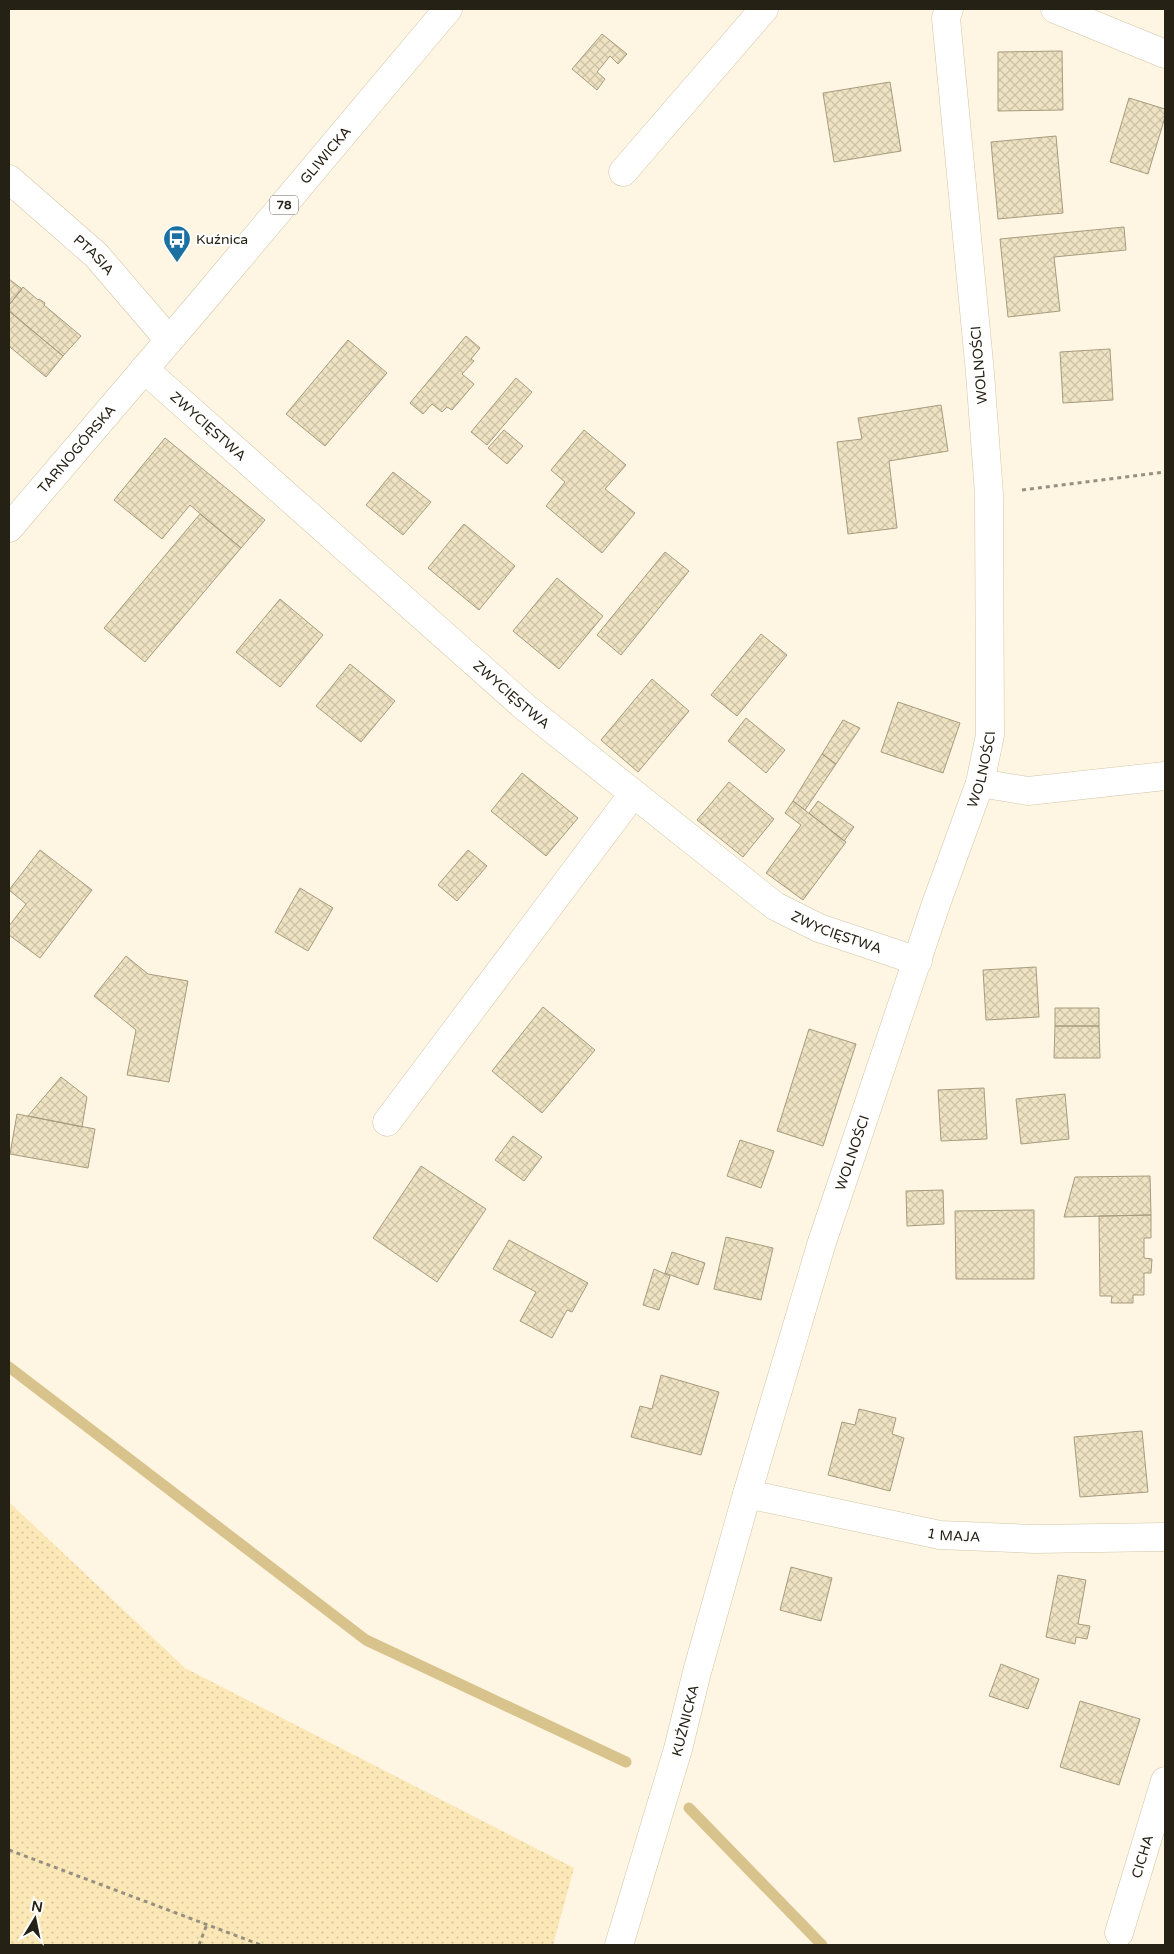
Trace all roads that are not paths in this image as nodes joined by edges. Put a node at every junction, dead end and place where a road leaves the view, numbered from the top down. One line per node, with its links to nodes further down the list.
1 (448, 9): 8 (street, GLIWICKA / 78)
2 (764, 9): 6 (street)
3 (949, 9): 12 (street, WOLNOŚCI)
4 (1054, 9): 5 (street)
5 (1165, 54)
6 (623, 172)
7 (9, 179): 8 (street, PTASIA)
8 (169, 340): 9 (street, GLIWICKA / 78)
9 (144, 369): 10 (street, TARNOGÓRSKA / 78); 13 (street, ZWYCIĘSTWA)
10 (9, 528)
11 (1165, 776): 12 (street)
12 (980, 783): 14 (street, WOLNOŚCI)
13 (633, 794): 14 (street, ZWYCIĘSTWA); 15 (street)
14 (918, 960): 16 (street, WOLNOŚCI)
15 (387, 1122)
16 (747, 1494): 17 (street, 1 MAJA); 20 (street, KUŹNICKA)
17 (1165, 1537)
18 (1165, 1780): 19 (street, CICHA)
19 (1119, 1933)
20 (619, 1945)

